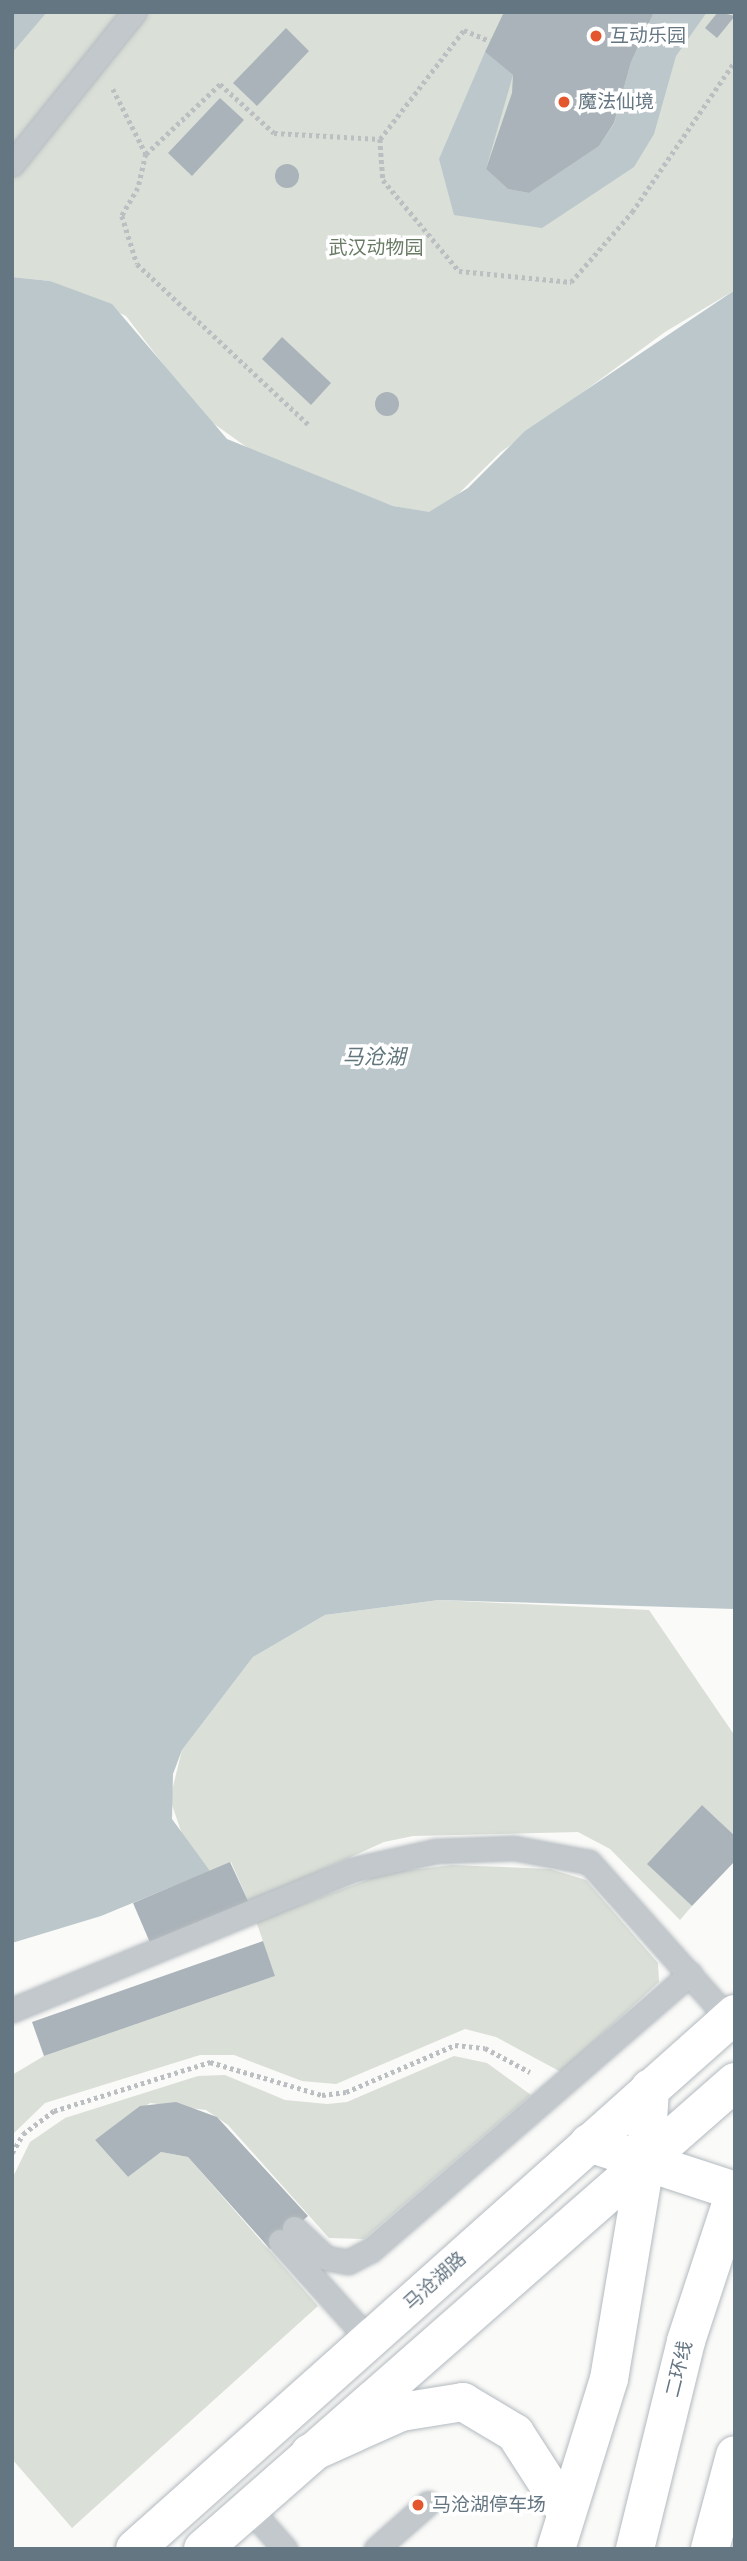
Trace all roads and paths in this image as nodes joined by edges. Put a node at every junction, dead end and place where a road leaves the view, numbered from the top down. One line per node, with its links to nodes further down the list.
1 (134, 12): 4 (lane)
2 (490, 41): 5 (path)
3 (735, 61): 5 (path)
4 (90, 68): 6 (path); 7 (lane)
5 (380, 138): 6 (path)
6 (146, 154): 8 (path)
7 (12, 164)
8 (310, 426)
9 (690, 1974): 10 (lane); 11 (lane); 14 (lane)
10 (12, 2010)
11 (732, 2016): 13 (main road, 马沧湖路)
12 (735, 2081): 17 (main road)
13 (650, 2088): 15 (main road, 马沧湖路); 17 (main road)
14 (558, 2089): 16 (path); 19 (lane)
15 (589, 2143): 17 (main road); 19 (main road, 马沧湖路)
16 (12, 2153)
17 (646, 2157): 18 (main road); 20 (main road); 24 (main road)
18 (735, 2191): 30 (main road, 二环线)
19 (369, 2340): 25 (main road, 马沧湖路)
20 (310, 2453): 23 (main road); 24 (main road)
21 (735, 2455): 31 (main road)
22 (428, 2503): 28 (lane)
23 (249, 2508): 26 (main road); 27 (lane)
24 (566, 2512): 29 (main road)
25 (135, 2549)
26 (203, 2549)
27 (285, 2549)
28 (376, 2549)
29 (556, 2549)
30 (635, 2549)
31 (710, 2549)

